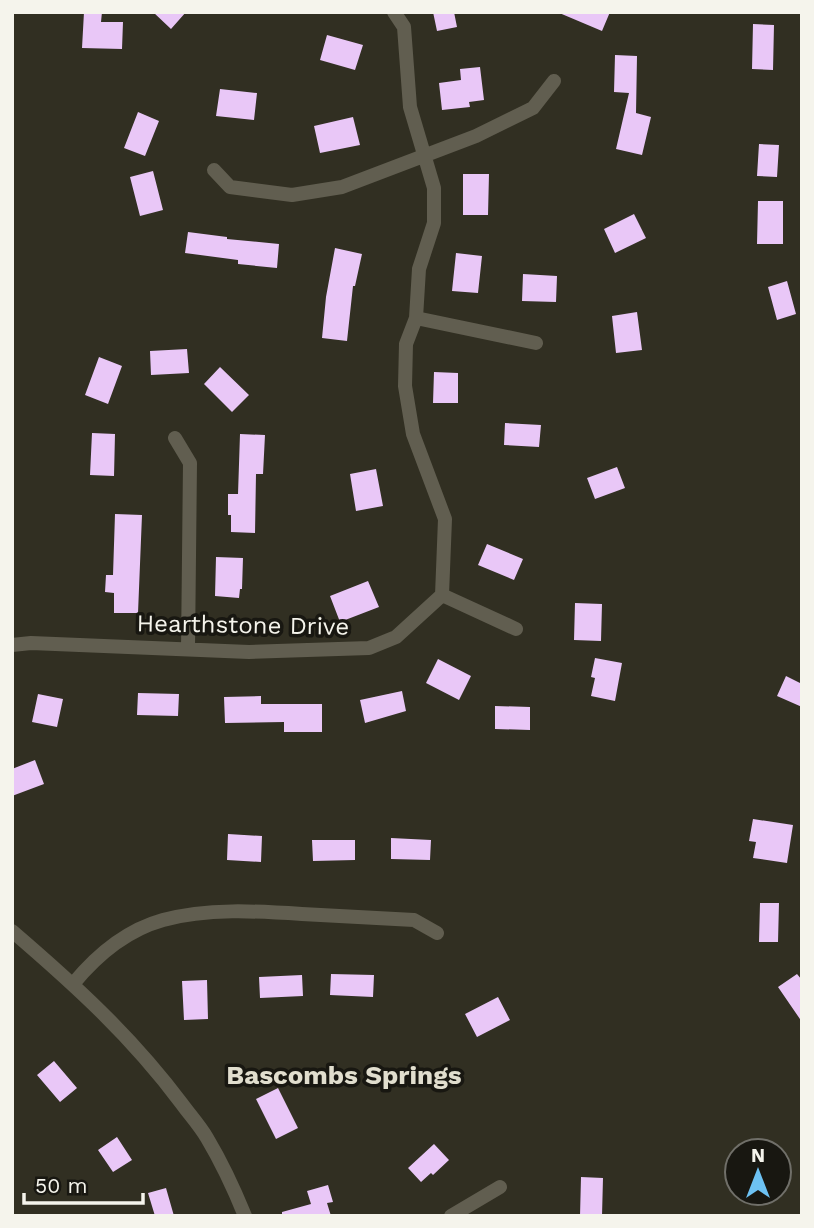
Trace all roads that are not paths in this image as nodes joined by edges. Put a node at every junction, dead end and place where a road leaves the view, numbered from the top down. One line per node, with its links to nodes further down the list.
1 (394, 12): 3 (street)
2 (554, 81): 3 (street)
3 (424, 157): 4 (street); 5 (street)
4 (214, 170)
5 (416, 318): 6 (street); 8 (street)
6 (536, 343)
7 (175, 438): 11 (street)
8 (442, 595): 9 (street); 11 (street, Hearthstone Drive)
9 (516, 629)
10 (12, 645): 11 (street, Hearthstone Drive)
11 (188, 649)
12 (12, 932): 14 (street)
13 (437, 933): 14 (street)
14 (73, 984): 16 (street)
15 (500, 1186): 17 (street)
16 (245, 1216)
17 (451, 1216)

